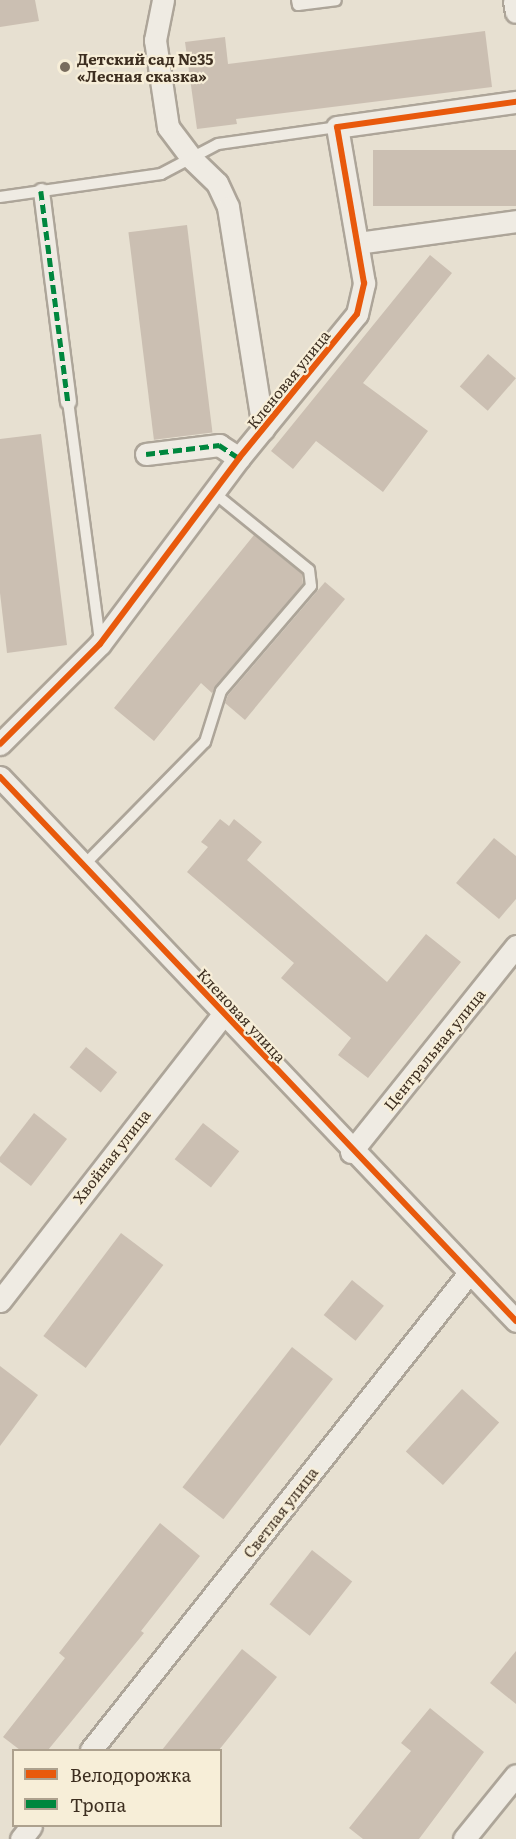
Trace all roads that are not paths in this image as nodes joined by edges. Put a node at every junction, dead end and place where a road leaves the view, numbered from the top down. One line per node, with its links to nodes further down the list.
1 (163, 0): 8 (street)
2 (297, 0): 3 (lane)
3 (336, 0)
4 (514, 0): 5 (street)
5 (516, 12)
6 (516, 102): 7 (street)
7 (337, 127): 8 (lane); 12 (street, Кленовая улица)
8 (191, 158): 9 (lane); 14 (street)
9 (41, 191): 10 (lane); 13 (street)
10 (0, 197)
11 (516, 221): 12 (street)
12 (358, 243): 14 (street, Кленовая улица)
13 (68, 401): 18 (lane)
14 (263, 429): 16 (street, Кленовая улица)
15 (146, 454): 16 (street)
16 (239, 458): 17 (street, Кленовая улица)
17 (213, 492): 18 (street, Кленовая улица); 21 (lane)
18 (100, 644): 19 (street, Кленовая улица)
19 (0, 744)
20 (0, 777): 21 (street, Кленовая улица)
21 (85, 864): 23 (street, Кленовая улица)
22 (516, 946): 24 (street, Центральная улица)
23 (224, 1013): 24 (street, Кленовая улица); 26 (street, Хвойная улица)
24 (351, 1152): 25 (street, Кленовая улица)
25 (470, 1273): 27 (street, Кленовая улица); 28 (street, Светлая улица)
26 (0, 1300)
27 (516, 1321)
28 (92, 1749)
29 (516, 1775): 32 (street)
30 (30, 1827): 31 (street)
31 (21, 1839)
32 (464, 1839)

